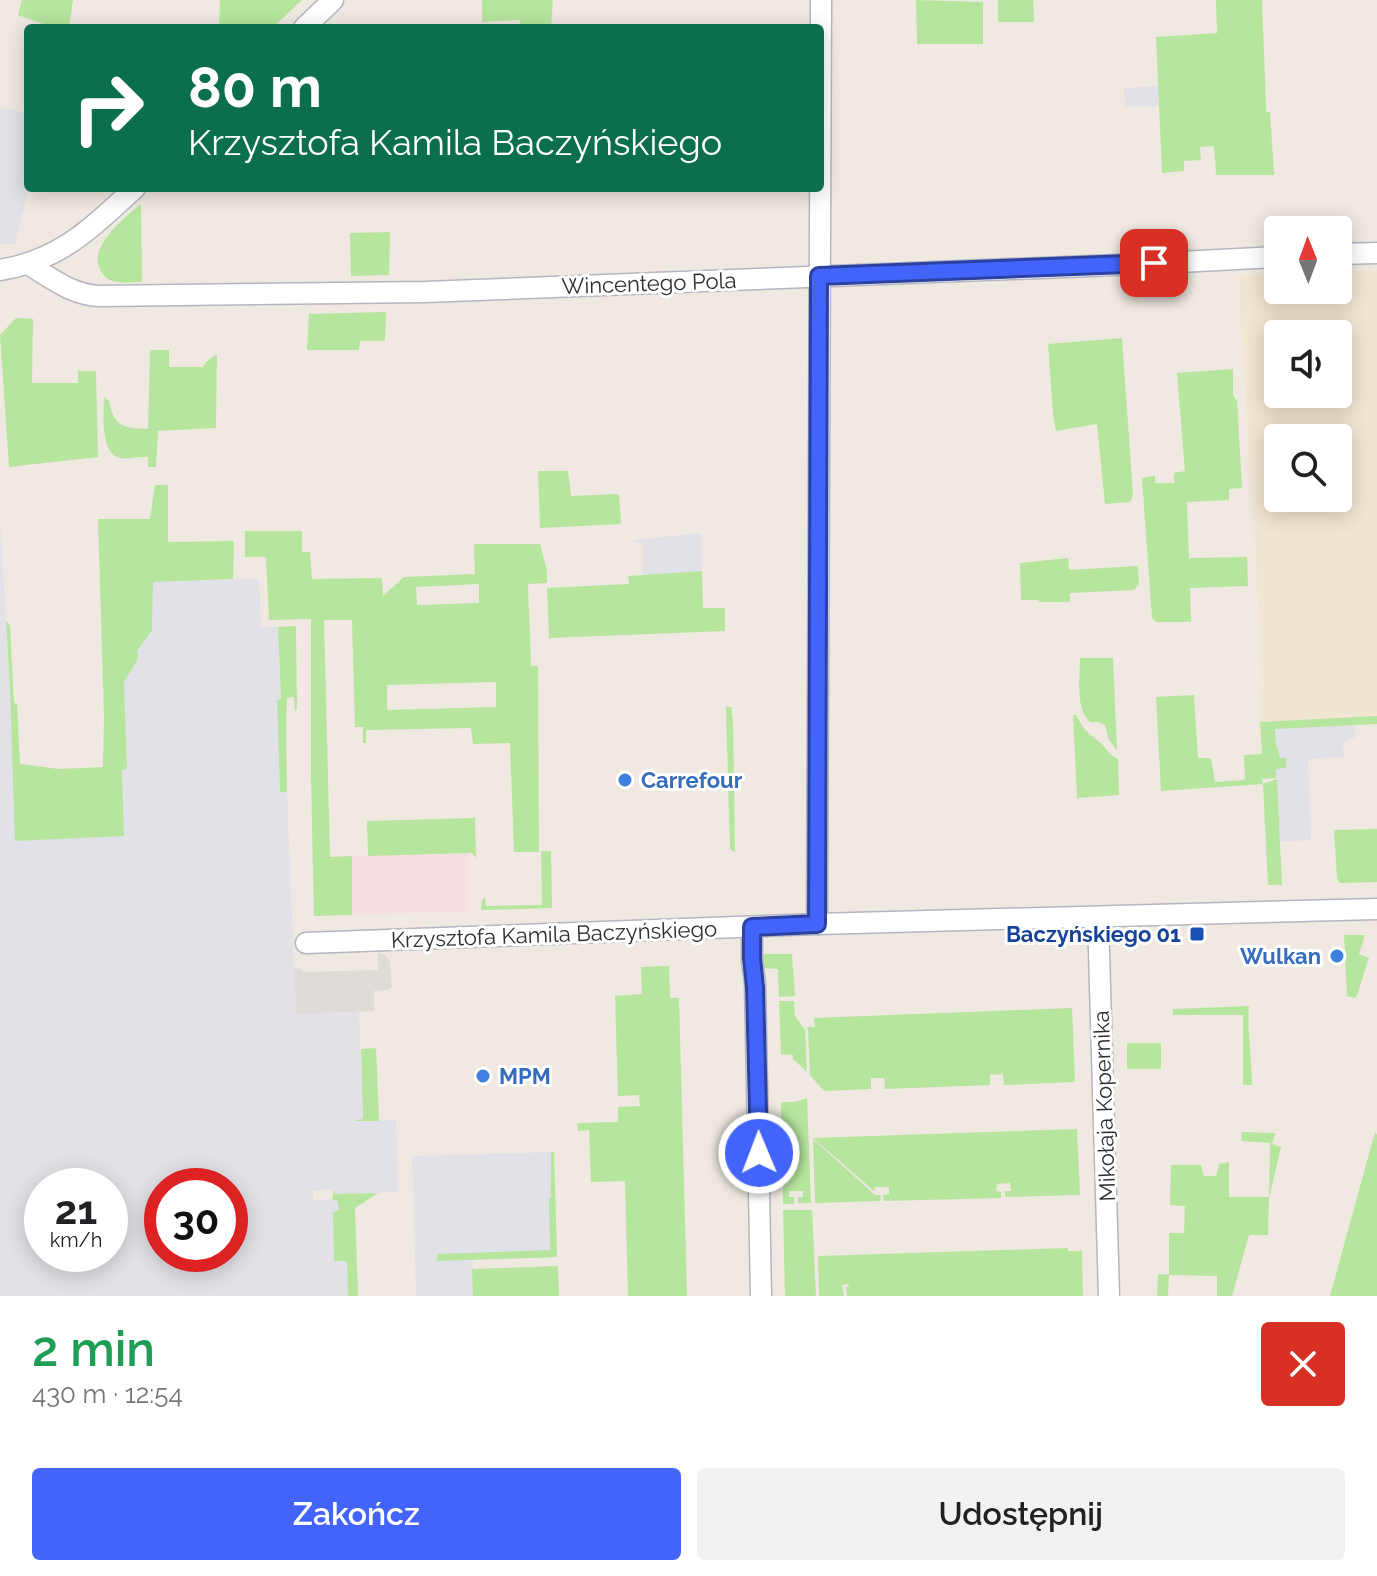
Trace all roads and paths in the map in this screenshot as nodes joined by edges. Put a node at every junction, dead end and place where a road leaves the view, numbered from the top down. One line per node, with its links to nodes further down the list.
1 (333, 0): 3 (street)
2 (821, 0): 4 (street)
3 (308, 24)
4 (821, 24)
5 (130, 192): 10 (street)
6 (820, 192): 12 (street)
7 (1377, 253): 8 (street)
8 (1352, 254)
9 (1264, 258): 12 (street, Wincentego Pola)
10 (28, 264): 11 (street); 12 (street, Wincentego Pola)
11 (0, 270)
12 (819, 276): 15 (street)
13 (1377, 909): 14 (street, Krzysztofa Kamila Baczyńskiego)
14 (1098, 917): 15 (street, Krzysztofa Kamila Baczyńskiego); 19 (street, Mikołaja Kopernika)
15 (817, 924): 16 (street, Krzysztofa Kamila Baczyńskiego)
16 (752, 927): 17 (street, Krzysztofa Kamila Baczyńskiego); 18 (street)
17 (306, 943)
18 (761, 1296)
19 (1109, 1296)

